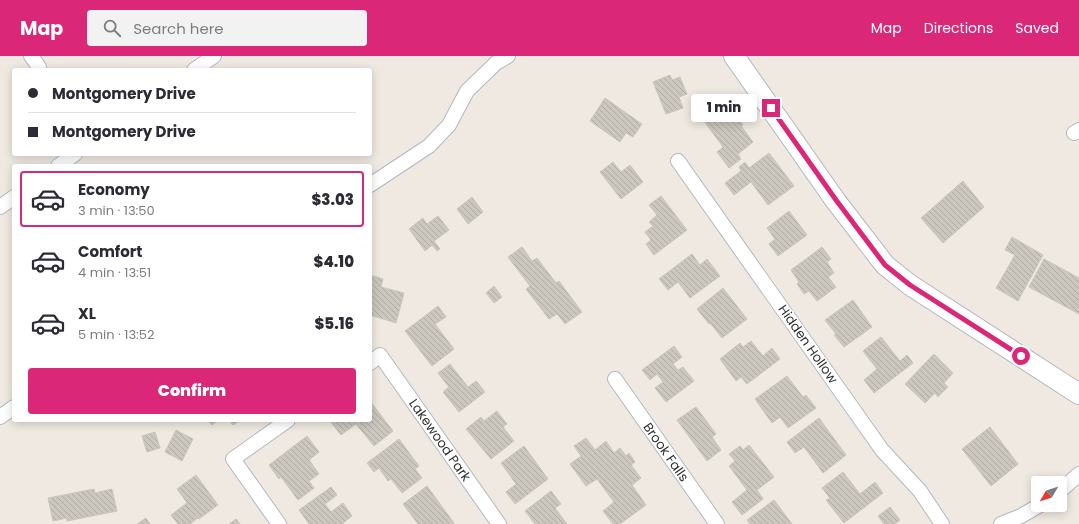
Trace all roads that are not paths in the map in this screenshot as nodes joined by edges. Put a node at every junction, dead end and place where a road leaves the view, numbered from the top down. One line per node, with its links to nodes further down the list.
1 (214, 56): 4 (street)
2 (508, 56): 8 (street)
3 (734, 56): 13 (main road)
4 (197, 68)
5 (72, 156): 7 (street)
6 (678, 161): 23 (street, Hidden Hollow)
7 (61, 164)
8 (372, 184)
9 (12, 198): 10 (street)
10 (0, 207)
11 (375, 359): 21 (street, Lakewood Park)
12 (615, 379): 22 (street, Brook Falls)
13 (1079, 394)
14 (12, 408): 15 (street)
15 (0, 417)
16 (285, 422): 20 (street)
17 (1079, 474): 18 (street)
18 (1067, 485)
19 (1031, 510): 24 (street)
20 (279, 524)
21 (499, 524)
22 (717, 524)
23 (942, 524)
24 (1001, 524)

